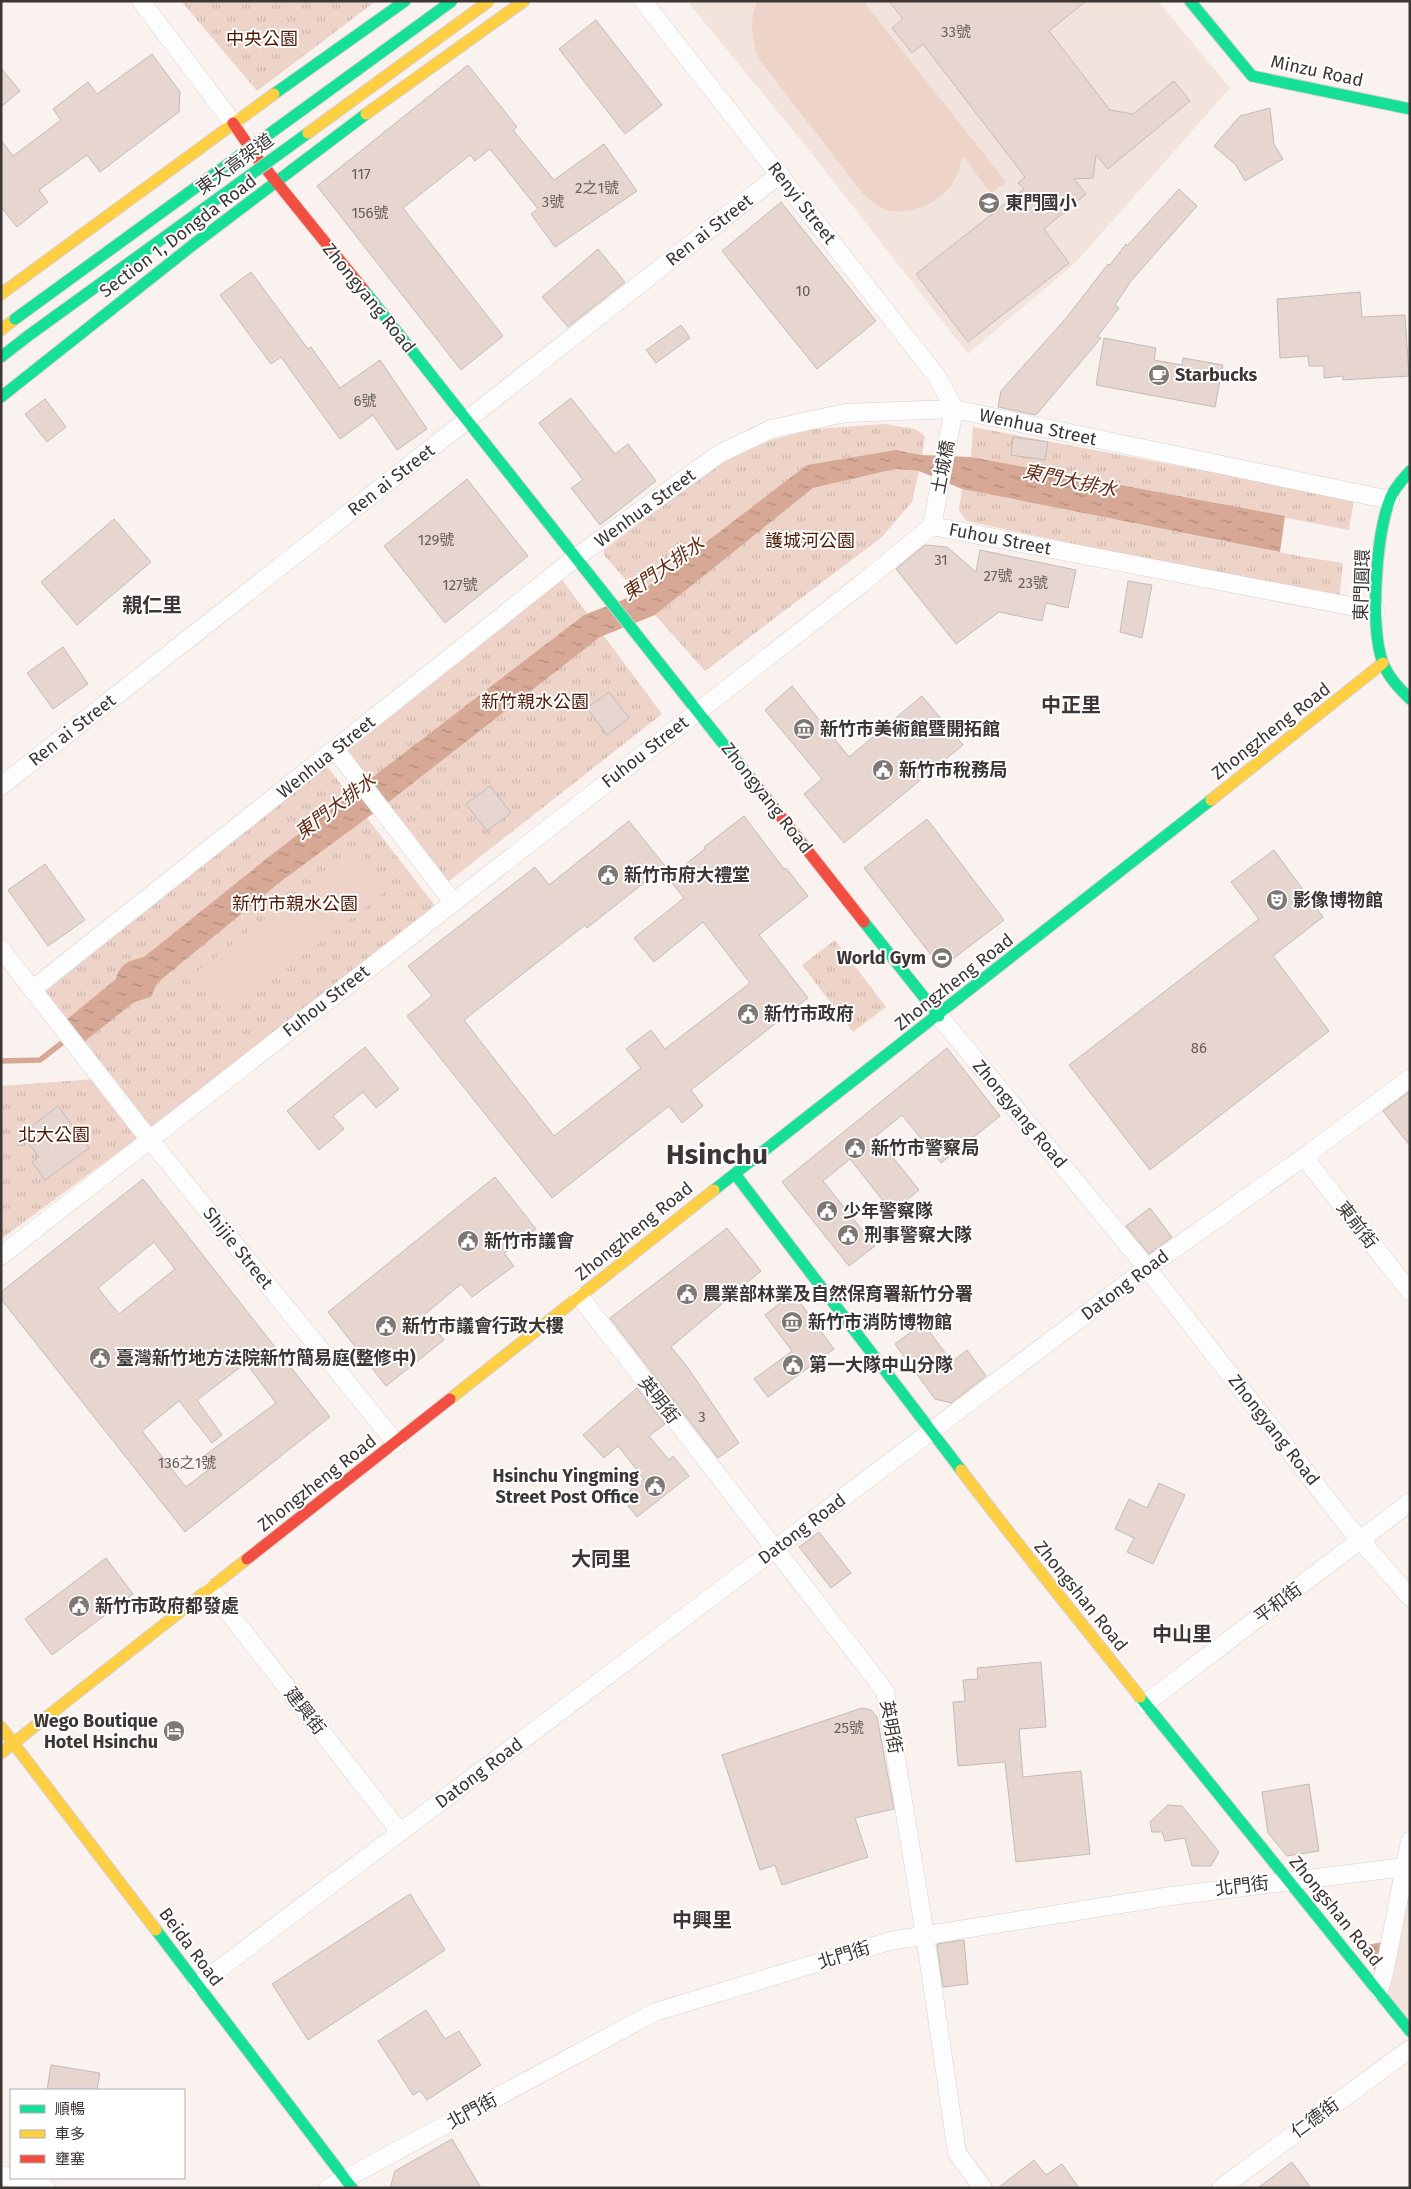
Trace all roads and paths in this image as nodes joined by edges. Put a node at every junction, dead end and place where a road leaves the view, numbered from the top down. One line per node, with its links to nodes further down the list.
1 (141, 1): 9 (street, Zhongyang Road)
2 (405, 1): 9 (street)
3 (452, 1): 13 (street, 東大高架道, bridge)
4 (489, 1): 14 (street, 東大高架道, bridge)
5 (524, 1): 11 (street, Section 1, Dongda Road)
6 (642, 1): 10 (street, Renyi Street)
7 (1190, 1): 8 (street, Minzu Road)
8 (1410, 109)
9 (233, 123): 11 (street, Zhongyang Road); 12 (street)
10 (780, 174): 16 (street, Renyi Street); 17 (street, Ren ai Street)
11 (277, 182): 15 (street, Section 1, Dongda Road); 17 (street, Zhongyang Road)
12 (1, 294)
13 (1, 330)
14 (1, 357)
15 (1, 397)
16 (954, 409): 19 (street, Wenhua Street); 20 (street, 土城橋); 21 (street, Wenhua Street)
17 (467, 420): 21 (street, Zhongyang Road); 27 (street, Ren ai Street)
18 (1410, 471): 19 (street, 東門圓環)
19 (1390, 500): 22 (street, 東門圓環)
20 (932, 526): 22 (street, Fuhou Street); 25 (street, Fuhou Street)
21 (575, 558): 25 (street, Zhongyang Road); 26 (street, Wenhua Street)
22 (1376, 611): 23 (street, 東門圓環)
23 (1383, 663): 24 (street, 東門圓環); 31 (street, Zhongzheng Road)
24 (1410, 699)
25 (698, 710): 28 (street, Fuhou Street); 31 (street, Zhongyang Road)
26 (335, 749): 28 (street); 30 (street, Wenhua Street)
27 (1, 786)
28 (453, 902): 33 (street, Fuhou Street)
29 (1, 949): 30 (street)
30 (33, 989): 33 (street, Shijie Street)
31 (939, 1016): 35 (street, Zhongzheng Road); 37 (street, Zhongyang Road)
32 (1410, 1078): 34 (street, Datong Road)
33 (150, 1140): 36 (street, Fuhou Street); 41 (street, Shijie Street)
34 (1304, 1157): 37 (street, Datong Road); 38 (street, 東前街)
35 (735, 1174): 39 (street, Zhongzheng Road); 40 (street, Zhongshan Road)
36 (1, 1256)
37 (1147, 1268): 40 (street, Datong Road); 43 (street, Zhongyang Road)
38 (1410, 1292)
39 (580, 1298): 41 (street, Zhongzheng Road); 44 (street, 英明街)
40 (932, 1430): 44 (street, Datong Road); 47 (street, Zhongshan Road)
41 (396, 1443): 45 (street, Zhongzheng Road)
42 (1410, 1502): 43 (street, 平和街)
43 (1361, 1540): 46 (street, Zhongyang Road); 47 (street, 平和街)
44 (776, 1548): 51 (street, Datong Road); 55 (street, 英明街)
45 (210, 1589): 49 (street, Zhongzheng Road); 51 (street, 建興街)
46 (1410, 1597)
47 (1145, 1704): 54 (street, Zhongshan Road)
48 (1, 1727): 49 (street, Beida Road)
49 (14, 1743): 50 (street, Zhongzheng Road); 56 (street, Beida Road)
50 (1, 1753)
51 (400, 1832): 56 (street, Datong Road)
52 (1410, 1841): 53 (street)
53 (1404, 1867): 54 (street, 北門街); 57 (street)
54 (1289, 1880): 55 (street, 北門街); 57 (street, Zhongshan Road)
55 (925, 1935): 61 (street, 北門街); 64 (street, 英明街)
56 (198, 1985): 61 (street, Beida Road)
57 (1379, 1991): 58 (street, Zhongshan Road)
58 (1410, 2031)
59 (1410, 2049): 65 (street, 仁德街)
60 (15, 2179): 62 (street)
61 (348, 2183): 63 (street, 北門街)
62 (46, 2188)
63 (328, 2188)
64 (983, 2188)
65 (1221, 2188)

